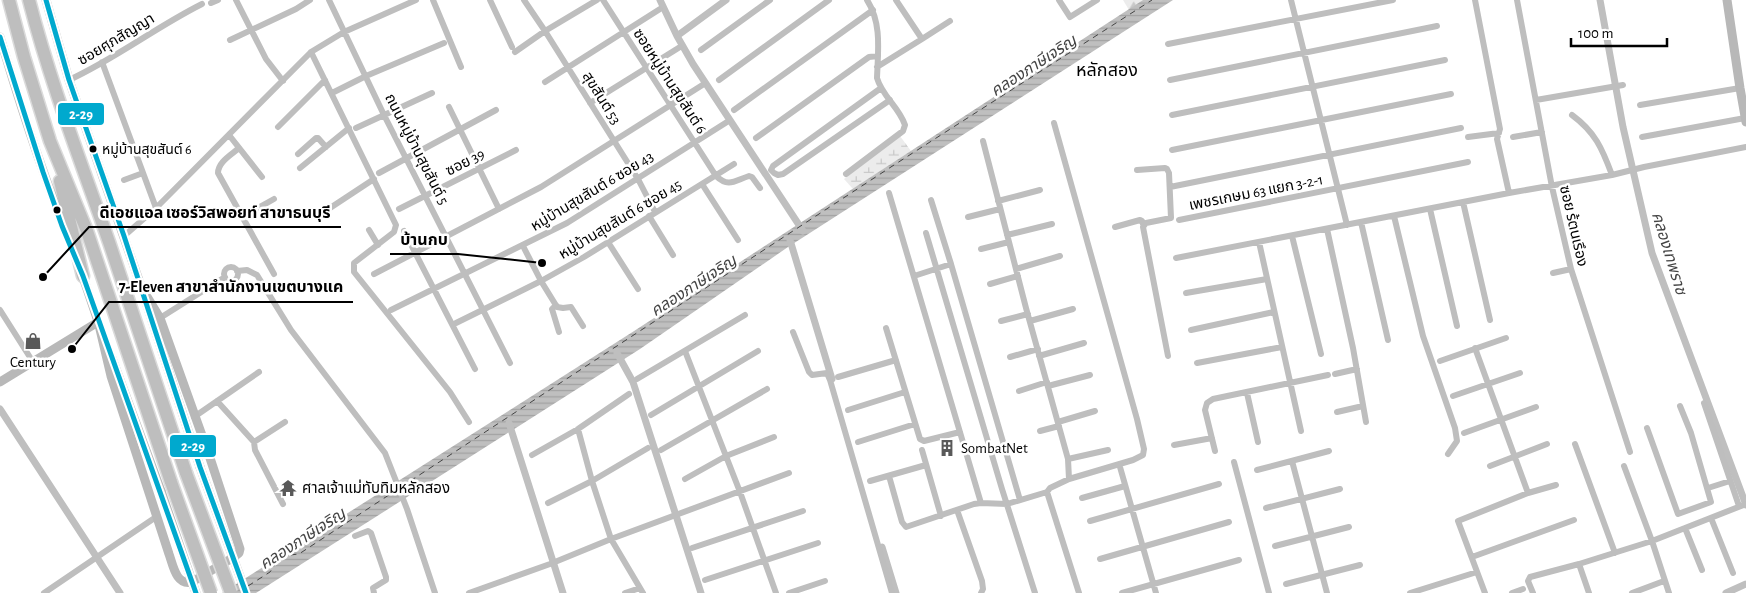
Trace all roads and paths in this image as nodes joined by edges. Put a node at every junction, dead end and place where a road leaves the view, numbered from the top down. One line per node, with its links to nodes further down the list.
1 (9, 0): 91 (highway)
2 (30, 0): 350 (highway, bridge)
3 (46, 0): 51 (main road)
4 (236, 0): 30 (street)
5 (310, 0): 30 (street)
6 (329, 0): 33 (street, ถนนหมู่บ้านสุขสันต์ 5)
7 (416, 0): 33 (street)
8 (434, 0): 48 (street)
9 (490, 0): 31 (street)
10 (524, 0): 31 (street, สุขสันต์ 53)
11 (597, 0): 31 (street)
12 (603, 0): 32 (street, ซอยหมู่บ้านสุขสันต์ 6)
13 (770, 0): 40 (street)
14 (829, 0): 53 (street)
15 (867, 0): 26 (street)
16 (1058, 0): 17 (street)
17 (1097, 0)
18 (1291, 0): 27 (street)
19 (1392, 0): 27 (street)
20 (1475, 0): 85 (street)
21 (1517, 0): 66 (street, ซอย ร้ตนเรึอง)
22 (1727, 0): 61 (main road)
23 (899, 1): 36 (street)
24 (202, 4): 45 (street, ซอยศุภสัญญา)
25 (660, 9): 32 (street)
26 (874, 10): 43 (street); 72 (street)
27 (1296, 19): 38 (street); 42 (street)
28 (950, 21): 36 (street)
29 (1437, 26): 42 (street)
30 (252, 30): 35 (street); 55 (street)
31 (545, 31): 46 (street, สุขสันต์ 53)
32 (623, 31): 46 (street); 49 (street, ซอยหมู่บ้านสุขสันต์ 6)
33 (344, 32): 41 (street); 50 (street, ถนนหมู่บ้านสุขสันต์ 5)
34 (0, 37): 171 (main road)
35 (230, 40)
36 (922, 40): 47 (street)
37 (444, 43): 50 (street)
38 (1168, 44)
39 (680, 47): 49 (street)
40 (701, 50)
41 (311, 52): 52 (street); 55 (street)
42 (1304, 53): 54 (street); 59 (street)
43 (878, 56): 47 (street); 90 (street)
44 (1445, 60): 59 (street)
45 (102, 62): 51 (street, ซอยศุภสัญญา); 108 (street)
46 (568, 67): 56 (street); 67 (street, สุขสันต์ 53)
47 (877, 67): 60 (street)
48 (461, 68)
49 (646, 68): 67 (street); 69 (street, ซอยหมู่บ้านสุขสันต์ 6)
50 (366, 76): 62 (street); 73 (street, ถนนหมู่บ้านสุขสันต์ 5)
51 (69, 80): 150 (main road)
52 (325, 80): 62 (street); 80 (street)
53 (719, 80)
54 (1170, 80)
55 (283, 81): 86 (street)
56 (545, 82)
57 (704, 84): 69 (street)
58 (1621, 85): 66 (street)
59 (1312, 86): 75 (street); 77 (street)
60 (881, 88): 65 (street); 65 (street)
61 (1740, 88): 68 (street); 76 (main road)
62 (332, 93): 81 (street)
63 (432, 93): 73 (street)
64 (1451, 94): 77 (street)
65 (890, 100): 109 (street)
66 (1536, 100): 84 (street, ซอย ร้ตนเรึอง)
67 (590, 103): 92 (street, สุขสันต์ 53)
68 (1640, 105)
69 (670, 106): 92 (street); 94 (street, ซอยหมู่บ้านสุขสันต์ 6)
70 (449, 107): 83 (street)
71 (496, 110): 83 (street)
72 (734, 110)
73 (384, 115): 81 (street); 102 (street, ถนนหมู่บ้านสุขสันต์ 5)
74 (1572, 115): 110 (street)
75 (1172, 116)
76 (1746, 120): 89 (street)
77 (1321, 121): 99 (street); 101 (street)
78 (727, 122): 94 (street, หมู่บ้านสุขสันต์ 6 ซอย 43)
79 (1054, 123): 286 (street)
80 (278, 127)
81 (353, 128): 95 (street); 111 (street)
82 (1462, 128): 101 (street)
83 (460, 129): 102 (street); 106 (street)
84 (1542, 132): 88 (street); 118 (street, ซอย ร้ตนเรึอง)
85 (1499, 133): 87 (street); 123 (street)
86 (229, 135): 97 (street); 129 (street)
87 (1468, 137)
88 (1513, 137)
89 (1642, 137)
90 (756, 138)
91 (50, 141): 171 (highway); 349 (highway, bridge)
92 (614, 141): 114 (street, สุขสันต์ 53); 131 (street)
93 (983, 141): 127 (street)
94 (694, 143): 112 (street, ซอยหมู่บ้านสุขสันต์ 6); 114 (street, หมู่บ้านสุขสันต์ 6 ซอย 43)
95 (326, 147): 100 (street); 105 (street)
96 (1746, 147): 110 (street)
97 (239, 148): 113 (street); 137 (street)
98 (516, 150): 106 (street, ซอย 39)
99 (1172, 150)
100 (298, 154)
101 (1329, 155): 117 (street); 120 (street)
102 (406, 157): 111 (street); 124 (street, ถนนหมู่บ้านสุขสันต์ 5)
103 (1468, 162): 120 (street, เพชรเกษม 63 แยก 3-2-1)
104 (734, 164): 112 (street, หมู่บ้านสุขสันต์ 6 ซอย 45)
105 (300, 168)
106 (479, 169): 124 (street, ซอย 39); 131 (street)
107 (1137, 170): 117 (street)
108 (143, 173): 115 (street); 129 (street)
109 (846, 174)
110 (1612, 175): 118 (street)
111 (377, 176): 134 (street); 156 (street)
112 (716, 176): 116 (street, หมู่บ้านสุขสันต์ 6 ซอย 45); 119 (street)
113 (262, 177)
114 (638, 179): 135 (street, สุขสันต์ 53); 157 (street, หมู่บ้านสุขสันต์ 6 ซอย 43)
115 (124, 180)
116 (702, 184): 135 (street, หมู่บ้านสุขสันต์ 6 ซอย 45); 153 (street)
117 (1170, 187): 142 (street)
118 (1552, 187): 123 (street); 165 (street, ซอย ร้ตนเรึอง)
119 (760, 188)
120 (1338, 188): 139 (street, เพชรเกษม 63 แยก 3-2-1); 143 (street)
121 (1040, 190): 127 (street)
122 (889, 193): 172 (street)
123 (1508, 193): 128 (street)
124 (426, 196): 130 (street, ซอย 39); 149 (street, ถนนหมู่บ้านสุขสันต์ 5)
125 (274, 199): 137 (street)
126 (931, 200): 163 (street)
127 (998, 201): 132 (street)
128 (1463, 202): 133 (street); 189 (street)
129 (156, 208): 150 (street)
130 (398, 209)
131 (499, 209): 149 (street)
132 (1000, 209): 138 (street); 152 (street)
133 (1430, 209): 136 (street); 194 (street)
134 (327, 210)
135 (652, 214): 154 (street, หมู่บ้านสุขสันต์ 6 ซอย 45); 160 (street, สุขสันต์ 53)
136 (1394, 216): 140 (street); 271 (street)
137 (242, 217): 168 (street)
138 (968, 217)
139 (1179, 220)
140 (1361, 222): 143 (street); 200 (street)
141 (1052, 224): 152 (street)
142 (1144, 224): 144 (street); 208 (street)
143 (1347, 225): 145 (street)
144 (1116, 227)
145 (1327, 229): 151 (street); 216 (street)
146 (369, 230): 156 (street)
147 (404, 231): 159 (street)
148 (926, 233): 164 (street)
149 (446, 235): 159 (street); 170 (street, ถนนหมู่บ้านสุขสันต์ 5)
150 (124, 236): 176 (main road)
151 (1292, 236): 155 (street); 207 (street)
152 (1008, 239): 158 (street); 166 (street)
153 (738, 240)
154 (608, 242): 174 (street, หมู่บ้านสุขสันต์ 6 ซอย 45); 178 (street)
155 (1259, 242): 162 (street); 173 (street)
156 (378, 245): 246 (street)
157 (523, 246): 170 (street, หมู่บ้านสุขสันต์ 6 ซอย 43); 174 (street)
158 (981, 249)
159 (416, 252): 169 (street); 177 (street)
160 (673, 254)
161 (1060, 256): 166 (street)
162 (1176, 258)
163 (952, 264): 164 (street); 300 (street)
164 (938, 268): 172 (street); 305 (street)
165 (1571, 269): 167 (street); 270 (street, ซอย ร้ตนเรึอง)
166 (1017, 272): 175 (street); 188 (street)
167 (1553, 273)
168 (274, 274)
169 (374, 274)
170 (465, 274): 177 (street, หมู่บ้านสุขสันต์ 6 ซอย 43); 181 (street, ถนนหมู่บ้านสุขสันต์ 5)
171 (83, 276): 191 (main road)
172 (914, 276): 254 (street)
173 (1267, 279): 179 (street); 185 (street)
174 (541, 280): 180 (street); 181 (street, หมู่บ้านสุขสันต์ 6 ซอย 45)
175 (990, 284)
176 (140, 285): 187 (main road); 351 (main road, bridge)
177 (433, 289): 184 (street, หมู่บ้านสุขสันต์ 6 ซอย 43); 215 (street)
178 (638, 289)
179 (1186, 293)
180 (556, 305): 193 (street); 197 (street)
181 (482, 309): 192 (street, หมู่บ้านสุขสันต์ 6 ซอย 45); 213 (street, ถนนหมู่บ้านสุขสันต์ 5)
182 (1073, 309): 188 (street)
183 (0, 310): 212 (street)
184 (391, 310)
185 (1274, 312): 196 (street); 202 (street)
186 (745, 315): 205 (street)
187 (160, 318): 242 (main road); 353 (street)
188 (1029, 318): 190 (street); 206 (street)
189 (1490, 320)
190 (1001, 321)
191 (99, 323): 212 (main road); 313 (main road); 348 (main road, bridge)
192 (456, 323)
193 (583, 326)
194 (1457, 326)
195 (886, 328): 210 (street)
196 (1191, 330)
197 (559, 332)
198 (793, 332): 359 (street)
199 (1506, 338): 203 (street)
200 (1388, 340)
201 (1084, 343): 206 (street)
202 (1282, 347): 214 (street); 224 (street)
203 (1475, 348): 211 (street); 225 (street)
204 (758, 351): 226 (street)
205 (685, 352): 221 (street); 226 (street)
206 (1038, 352): 209 (street); 223 (street)
207 (1321, 354)
208 (1168, 356)
209 (1010, 357)
210 (896, 360): 220 (street); 229 (street)
211 (1440, 361)
212 (33, 362): 222 (main road)
213 (510, 363)
214 (1197, 363)
215 (475, 369)
216 (1357, 369): 224 (street); 235 (street)
217 (259, 372): 233 (street)
218 (1520, 373): 225 (street)
219 (1090, 375): 223 (street)
220 (838, 377)
221 (637, 379)
222 (0, 382)
223 (1047, 384): 228 (street); 249 (street)
224 (1290, 384): 230 (street); 253 (street)
225 (1488, 384): 232 (street); 243 (street)
226 (699, 387): 241 (street); 244 (street)
227 (768, 389): 244 (street)
228 (1019, 390)
229 (906, 392): 238 (street); 248 (street)
230 (1247, 393): 257 (street); 260 (street)
231 (629, 394): 251 (street)
232 (1453, 396)
233 (217, 402): 242 (street); 258 (street)
234 (1704, 403): 289 (street)
235 (1363, 406): 240 (street); 247 (street)
236 (1680, 406): 293 (street)
237 (1536, 407): 243 (street)
238 (848, 410)
239 (1095, 411): 249 (street)
240 (1337, 412)
241 (651, 415)
242 (194, 417): 313 (main road)
243 (1502, 420): 255 (street); 274 (street)
244 (712, 421): 265 (street); 273 (street)
245 (285, 422): 258 (street)
246 (469, 422)
247 (1366, 422)
248 (915, 424): 254 (street); 259 (street)
249 (1058, 424): 252 (street); 275 (street)
250 (1647, 428): 301 (street)
251 (578, 429): 272 (street); 287 (street)
252 (1040, 431)
253 (1301, 431)
254 (960, 432): 303 (street)
255 (1464, 433)
256 (774, 437): 273 (street)
257 (1212, 438): 263 (street); 268 (street)
258 (254, 442): 304 (street)
259 (858, 442)
260 (1258, 442)
261 (1548, 444): 274 (street)
262 (1575, 444): 328 (street)
263 (1174, 445)
264 (648, 448): 287 (street)
265 (661, 450)
266 (922, 450): 278 (street)
267 (1108, 450): 275 (street)
268 (1215, 451)
269 (1329, 451): 276 (street)
270 (1630, 452)
271 (1448, 454)
272 (532, 455)
273 (726, 456): 285 (street); 295 (street)
274 (1515, 456): 279 (street); 297 (street)
275 (1068, 459): 286 (street)
276 (1292, 461): 282 (street); 299 (street)
277 (1234, 462): 365 (street)
278 (926, 465): 284 (street); 311 (street)
279 (1490, 466)
280 (1624, 466): 323 (street)
281 (1120, 467): 292 (street)
282 (1257, 470)
283 (789, 473): 295 (street)
284 (889, 476): 288 (street); 311 (street)
285 (685, 479)
286 (1069, 479): 296 (street)
287 (592, 481): 302 (street); 322 (street)
288 (870, 481)
289 (1730, 481): 293 (street); 306 (street)
290 (1219, 484): 308 (street)
291 (1556, 485): 297 (street)
292 (1125, 486): 298 (street); 308 (street)
293 (1708, 488): 301 (street)
294 (1340, 489): 299 (street)
295 (740, 492): 318 (street); 322 (street)
296 (1047, 492): 300 (street); 362 (street)
297 (1528, 493): 329 (street)
298 (1082, 498)
299 (1302, 499): 307 (street); 321 (street)
300 (1020, 500): 305 (street)
301 (1711, 502): 312 (street)
302 (548, 503)
303 (981, 503): 305 (street); 309 (street)
304 (282, 504)
305 (1007, 504): 361 (street)
306 (1742, 505): 312 (street)
307 (1266, 508)
308 (1132, 509): 315 (street); 325 (street)
309 (957, 510): 311 (street); 360 (street)
310 (803, 511): 318 (street)
311 (941, 516)
312 (1714, 516): 319 (street); 337 (street)
313 (156, 517): 347 (street)
314 (1574, 520): 329 (street)
315 (1090, 522)
316 (1229, 522): 325 (street)
317 (1349, 527): 321 (street)
318 (753, 528): 327 (street); 331 (street)
319 (1685, 528): 323 (street); 335 (street)
320 (356, 536): 352 (street)
321 (1312, 537): 326 (street); 338 (street)
322 (611, 539): 344 (street); 346 (street)
323 (1652, 541): 328 (street); 341 (street)
324 (818, 543): 331 (street)
325 (1142, 546): 330 (street); 342 (street)
326 (1276, 546)
327 (692, 548)
328 (1615, 553): 333 (street)
329 (1472, 557): 336 (street)
330 (1100, 559)
331 (765, 560): 339 (street); 357 (street)
332 (1239, 560): 342 (street)
333 (1579, 564): 370 (street); 371 (street)
334 (1360, 565): 338 (street)
335 (1702, 570)
336 (1477, 572): 367 (street); 368 (street)
337 (1733, 572)
338 (1322, 574): 343 (street); 366 (street)
339 (705, 580)
340 (825, 581): 358 (street)
341 (1664, 581): 372 (street); 373 (street)
342 (1153, 584): 363 (street); 364 (street)
343 (1286, 584)
344 (491, 586): 354 (street); 355 (street)
345 (1523, 589): 369 (street)
346 (642, 590): 356 (street)
347 (44, 593)
348 (196, 593)
349 (211, 593)
350 (231, 593)
351 (246, 593)
352 (374, 593)
353 (435, 593)
354 (469, 593)
355 (494, 593)
356 (625, 593)
357 (776, 593)
358 (789, 593)
359 (892, 593)
360 (980, 593)
361 (1035, 593)
362 (1079, 593)
363 (1122, 593)
364 (1156, 593)
365 (1269, 593)
366 (1327, 593)
367 (1410, 593)
368 (1485, 593)
369 (1512, 593)
370 (1533, 593)
371 (1589, 593)
372 (1632, 593)
373 (1669, 593)

